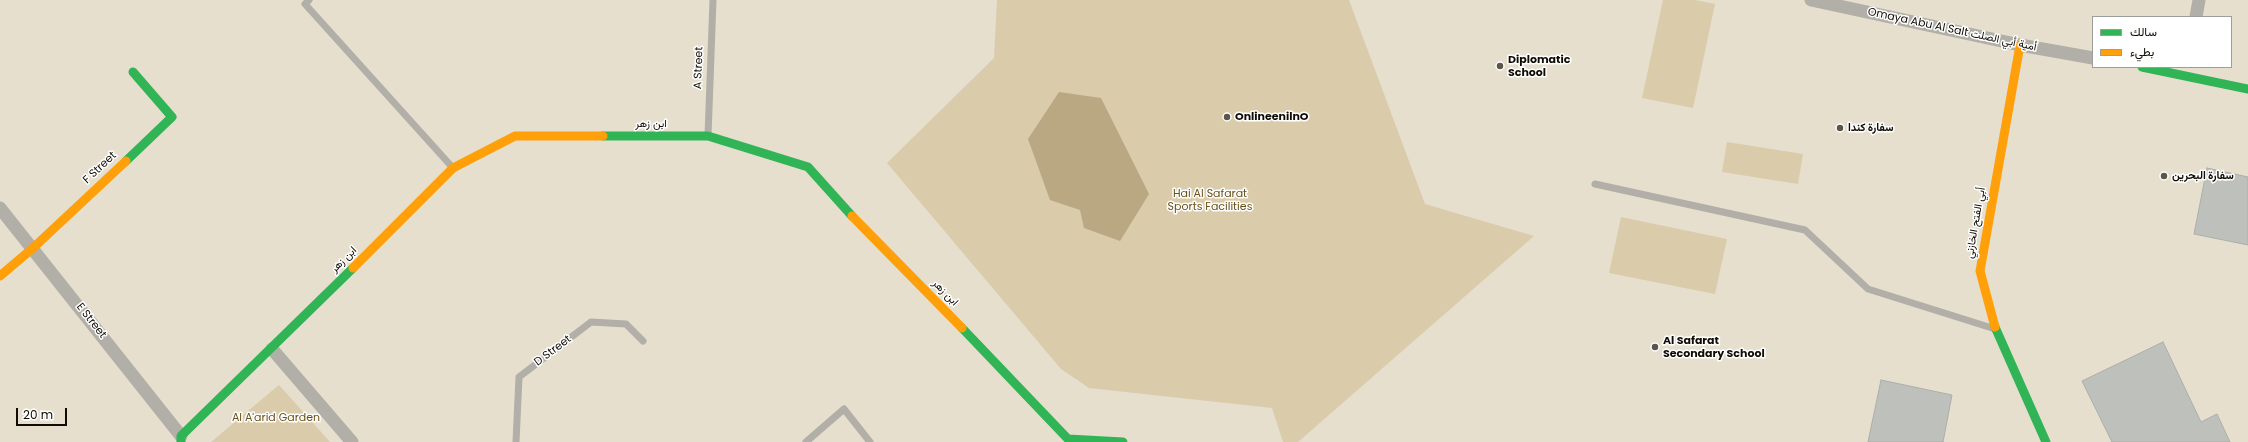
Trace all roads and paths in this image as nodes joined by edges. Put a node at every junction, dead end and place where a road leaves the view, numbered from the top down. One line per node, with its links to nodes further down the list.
1 (309, 0): 13 (lane)
2 (713, 0): 12 (lane, A Street)
3 (1811, 0): 6 (street, Omaya Abu Al Salt أمية أبي الصلت)
4 (2199, 0): 5 (street)
5 (2196, 16)
6 (2020, 45): 7 (street, Omaya Abu Al Salt أمية أبي الصلت); 18 (street, أبي الفتح الخازني)
7 (2092, 58)
8 (2153, 68): 9 (street)
9 (2185, 71): 11 (street)
10 (133, 72): 16 (street, F Street)
11 (2248, 89)
12 (708, 136): 13 (street, ابن زهر); 26 (street, ابن زهر)
13 (453, 168): 20 (street, ابن زهر)
14 (1595, 184): 18 (lane)
15 (0, 208): 16 (street, E Street)
16 (33, 248): 17 (street, F Street); 21 (street, E Street)
17 (0, 276)
18 (1995, 328): 27 (street, أبي الفتح الخازني)
19 (643, 341): 23 (lane, D Street)
20 (272, 349): 21 (street, ابن زهر); 22 (street)
21 (181, 439)
22 (352, 442)
23 (516, 442)
24 (806, 442): 25 (lane)
25 (870, 442)
26 (1123, 442)
27 (2046, 442)

